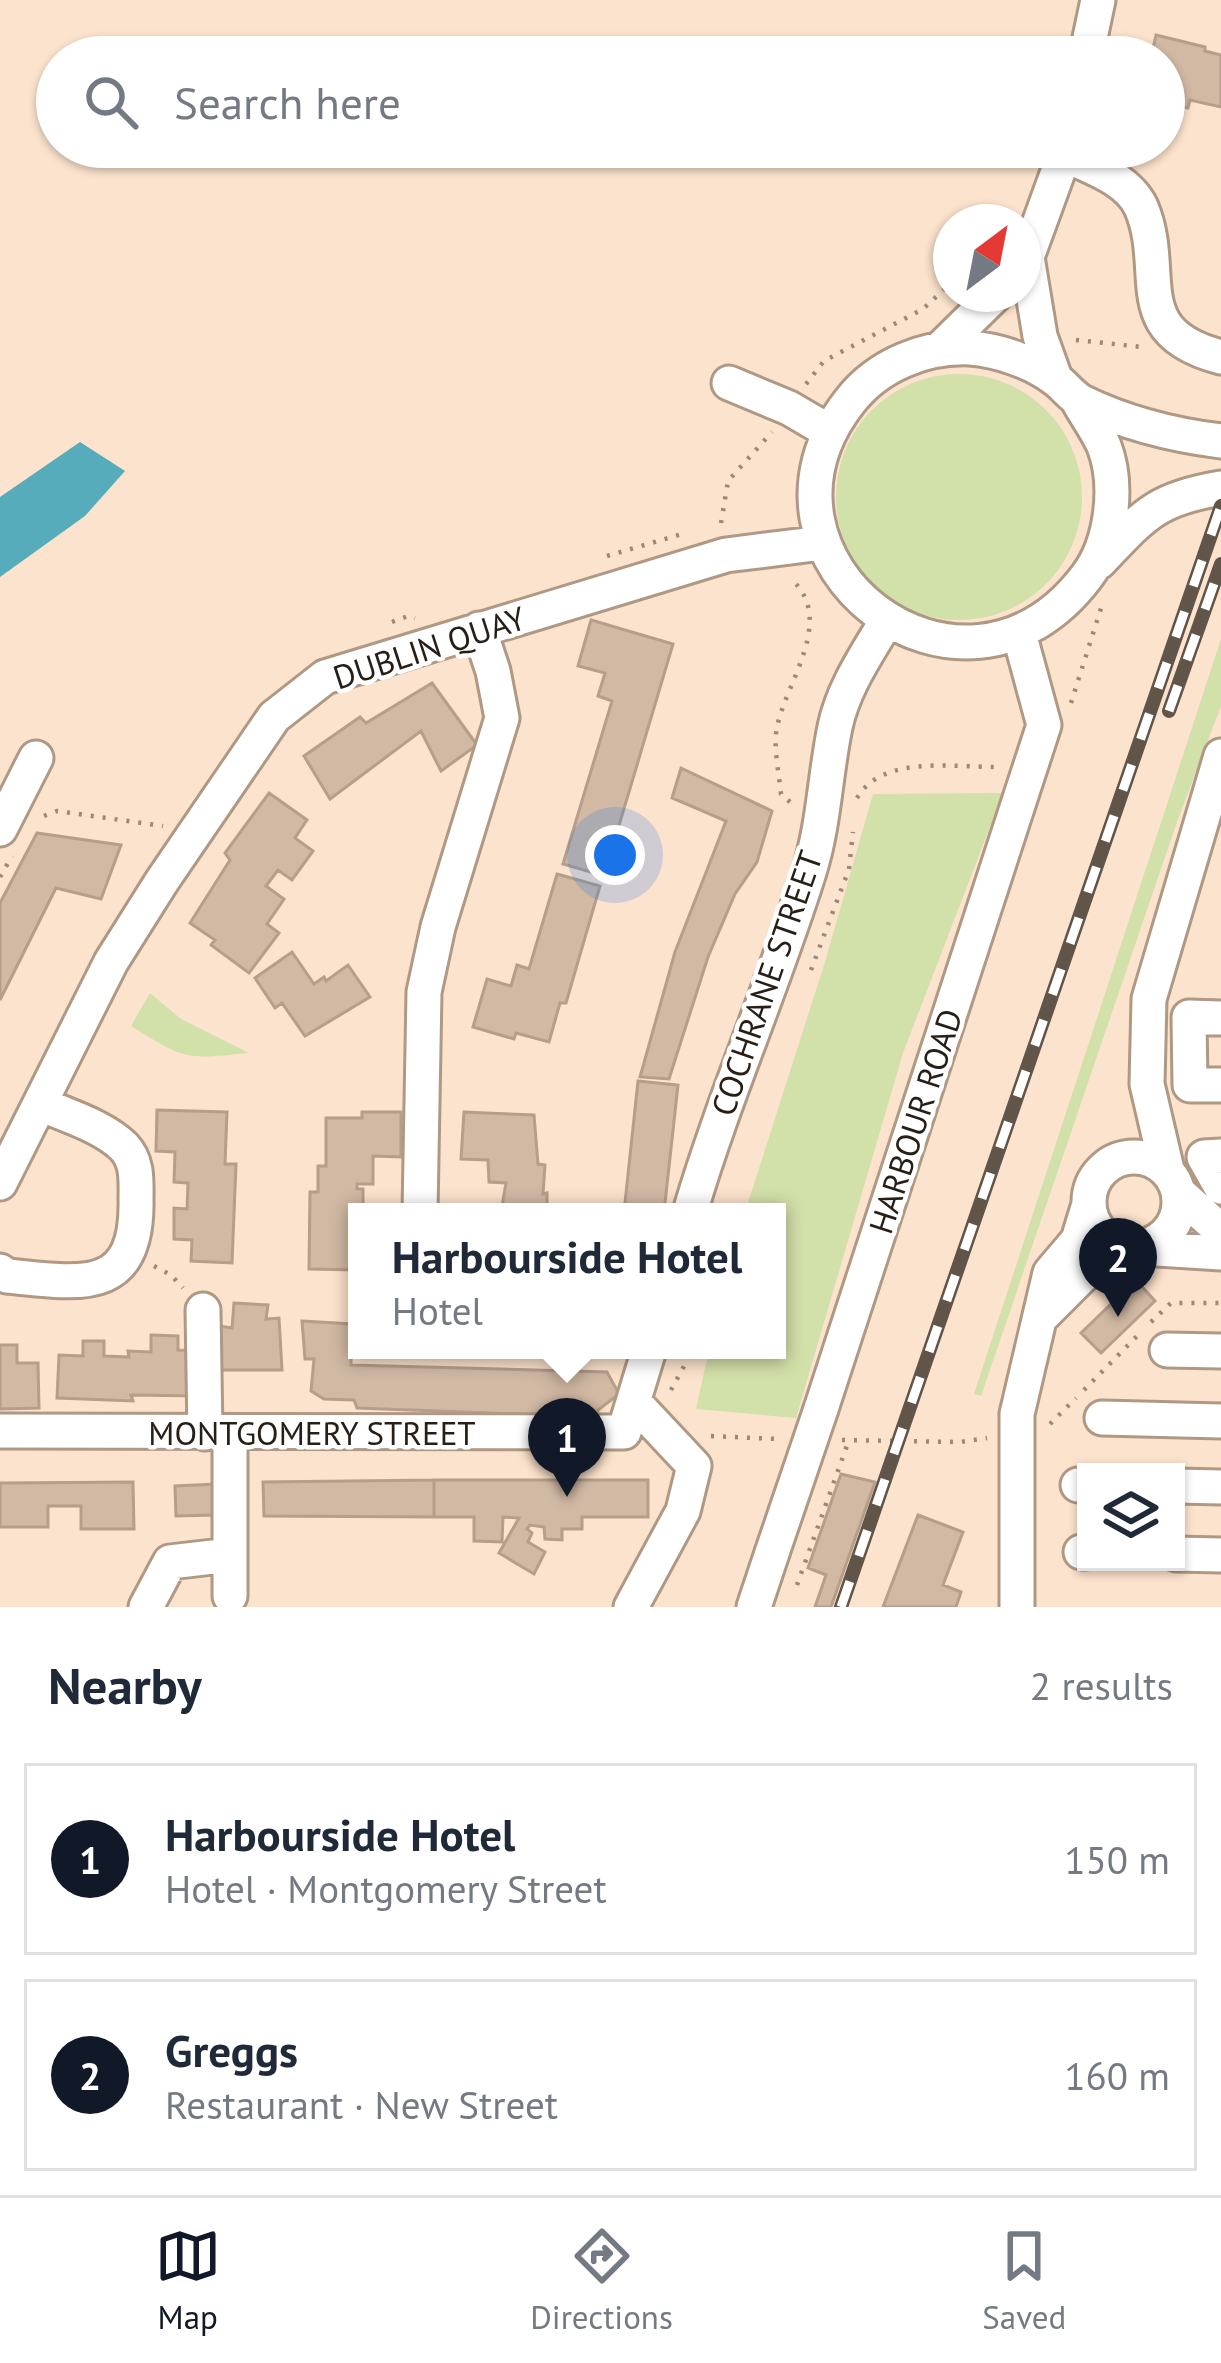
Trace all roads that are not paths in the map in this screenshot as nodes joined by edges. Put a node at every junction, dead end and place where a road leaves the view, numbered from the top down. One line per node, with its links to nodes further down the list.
1 (1098, 0): 2 (street)
2 (1090, 36)
3 (1060, 168): 5 (street)
4 (1097, 168): 9 (street)
5 (1041, 221)
6 (978, 312): 8 (street)
7 (1035, 312): 11 (street)
8 (939, 350): 11 (street); 12 (street)
9 (1221, 357)
10 (729, 383): 12 (street)
11 (1065, 389): 13 (street); 16 (street)
12 (830, 432): 15 (street)
13 (1221, 441)
14 (1221, 488): 16 (street)
15 (822, 543): 17 (street); 18 (street, DUBLIN QUAY)
16 (1094, 568): 19 (street)
17 (887, 620): 19 (street); 32 (street, COCHRANE STREET)
18 (479, 629): 26 (street, DUBLIN QUAY); 31 (street)
19 (1019, 633): 56 (street, HARBOUR ROAD, bridge)
20 (1221, 756): 22 (street)
21 (36, 758): 23 (street)
22 (1212, 819): 28 (street)
23 (0, 830)
24 (1221, 1018): 25 (street)
25 (1221, 1085)
26 (40, 1104): 29 (street, DUBLIN QUAY); 37 (street)
27 (1221, 1156): 30 (street)
28 (1172, 1181): 33 (street); 34 (street); 35 (street)
29 (0, 1184)
30 (1221, 1186)
31 (419, 1203)
32 (693, 1203)
33 (1089, 1204): 35 (street); 39 (street)
34 (1221, 1231)
35 (1135, 1248): 36 (street); 39 (street)
36 (1221, 1253)
37 (0, 1270)
38 (203, 1310): 47 (street)
39 (1044, 1314): 57 (street)
40 (1168, 1350): 41 (street)
41 (1221, 1351)
42 (646, 1359): 43 (street)
43 (629, 1417): 47 (street, MONTGOMERY STREET); 55 (street)
44 (1102, 1418): 45 (street)
45 (1221, 1421)
46 (0, 1431): 47 (street, MONTGOMERY STREET)
47 (218, 1433): 52 (street)
48 (1185, 1486): 49 (street)
49 (1221, 1487)
50 (1185, 1554): 51 (street)
51 (1221, 1555)
52 (230, 1556): 53 (street); 54 (street)
53 (230, 1596)
54 (146, 1607)
55 (631, 1607)
56 (754, 1607)
57 (1017, 1607)

